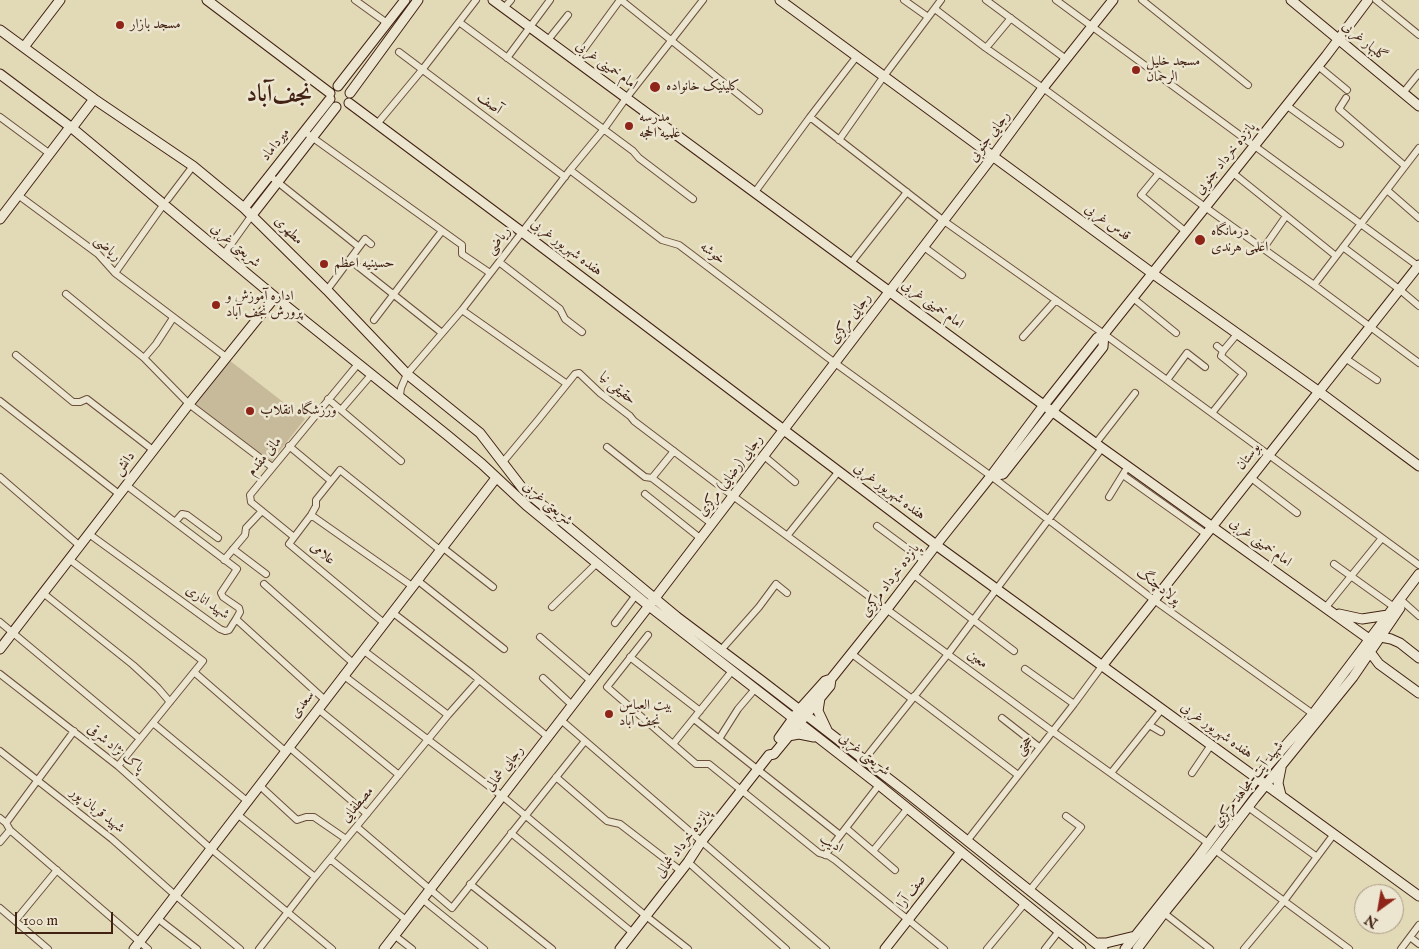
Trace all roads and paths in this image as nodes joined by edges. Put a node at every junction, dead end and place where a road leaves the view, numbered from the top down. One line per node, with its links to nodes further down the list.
1 (60, 0): 36 (street)
2 (207, 0): 54 (street)
3 (355, 0): 28 (street)
4 (405, 0): 28 (street)
5 (418, 0): 52 (street)
6 (476, 0): 27 (street)
7 (493, 0): 22 (street, امام خمینی غربی)
8 (511, 0): 22 (street)
9 (550, 0): 29 (street)
10 (620, 0): 35 (street); 42 (street)
11 (703, 0): 35 (street, ریاضی)
12 (780, 0): 39 (street, قدس غربی)
13 (904, 0): 25 (street)
14 (941, 0): 23 (street)
15 (986, 0): 26 (street)
16 (1056, 0): 30 (street)
17 (1113, 0): 30 (street, رجایی جنوبی)
18 (1142, 0): 48 (street)
19 (1290, 0): 33 (street, گلبهار غربی)
20 (1368, 0): 33 (street, پانزده خرداد جنوبی)
21 (1376, 0): 32 (street)
22 (504, 8): 29 (street, امام خمینی غربی)
23 (935, 9): 25 (street); 37 (street)
24 (568, 15): 34 (street)
25 (928, 17): 47 (street)
26 (1011, 18): 37 (street); 41 (street)
27 (459, 22): 40 (street); 44 (street)
28 (387, 23): 49 (street)
29 (530, 27): 34 (street, امام خمینی غربی); 40 (street)
30 (1092, 27): 41 (street, رجایی جنوبی); 72 (street)
31 (0, 30): 36 (street, مطهری)
32 (1419, 35)
33 (1339, 39): 43 (street, پانزده خرداد جنوبی); 53 (street, گلبهار غربی)
34 (548, 40): 42 (street, امام خمینی غربی)
35 (671, 41): 56 (street, ریاضی); 62 (street)
36 (24, 47): 55 (street, مطهری)
37 (986, 48): 50 (street)
38 (399, 52): 44 (street, آصف)
39 (857, 56): 47 (street, قدس غربی); 64 (street)
40 (507, 58): 67 (street)
41 (1066, 59): 50 (street, رجایی جنوبی)
42 (576, 60): 56 (street, امام خمینی غربی)
43 (1318, 66): 51 (street); 59 (street, پانزده خرداد جنوبی)
44 (422, 70): 65 (street); 82 (street, آصف)
45 (1419, 73): 53 (street)
46 (0, 74): 66 (street, شریعتی غربی)
47 (884, 76): 70 (street); 75 (street, قدس غربی)
48 (1248, 85)
49 (338, 86): 52 (street); 54 (street)
50 (1043, 88): 75 (street, رجایی جنوبی); 80 (street)
51 (1347, 90)
52 (350, 93): 58 (street)
53 (1403, 93): 60 (street, گلبهار غربی)
54 (330, 96): 61 (street); 68 (street, میرداماد)
55 (92, 97): 66 (street); 76 (street, مطهری)
56 (626, 98): 67 (street, ریاضی); 85 (street, امام خمینی غربی)
57 (1346, 98): 77 (street)
58 (349, 103): 61 (street); 65 (street, هفده شهریور غربی)
59 (1286, 106): 71 (street); 72 (street, پانزده خرداد جنوبی)
60 (1419, 106)
61 (336, 107): 69 (street, میرداماد)
62 (759, 110)
63 (0, 117): 74 (street)
64 (810, 117): 70 (street); 85 (street)
65 (377, 124): 101 (street, هفده شهریور غربی)
66 (70, 127): 74 (street); 89 (street, شریعتی غربی)
67 (604, 130): 78 (street, ریاضی); 88 (street)
68 (304, 132): 69 (street); 81 (street, میرداماد)
69 (312, 137): 83 (street, میرداماد); 99 (street)
70 (839, 140): 86 (street)
71 (1340, 144)
72 (1255, 146): 79 (street, پانزده خرداد جنوبی); 98 (street)
73 (1419, 148): 77 (street)
74 (50, 154): 87 (street)
75 (993, 156): 96 (street, رجایی جنوبی); 114 (street, قدس غربی)
76 (193, 166): 89 (street); 91 (street, مطهری)
77 (1406, 166): 84 (street)
78 (570, 170): 82 (street, ریاضی); 143 (street, خوشه)
79 (1233, 172): 90 (street, پانزده خرداد جنوبی); 93 (street)
80 (1159, 174): 90 (street); 100 (street)
81 (270, 176): 83 (street); 91 (street, میرداماد)
82 (565, 177): 101 (street, ریاضی)
83 (278, 183): 92 (street, میرداماد); 103 (street)
84 (1387, 190): 94 (street); 98 (street)
85 (755, 192): 111 (street, امام خمینی غربی)
86 (907, 192): 96 (street); 111 (street)
87 (18, 195): 95 (street); 113 (street, ریاضی)
88 (693, 199)
89 (166, 202): 107 (street, شریعتی غربی); 113 (street)
90 (1204, 207): 100 (street, پانزده خرداد جنوبی); 106 (street)
91 (244, 208): 92 (street, مطهری); 97 (street)
92 (252, 215): 97 (street); 119 (street, مطهری)
93 (1286, 216): 106 (street); 108 (street)
94 (1419, 218)
95 (0, 219)
96 (944, 221): 104 (street, رجایی جنوبی); 125 (street)
97 (245, 224): 107 (street)
98 (1361, 224): 105 (street); 112 (street)
99 (442, 231): 115 (street); 122 (street)
100 (1186, 231): 114 (street, پانزده خرداد جنوبی)
101 (522, 232): 110 (street, ریاضی); 163 (street, هفده شهریور غربی)
102 (371, 244): 103 (street)
103 (360, 247): 109 (street)
104 (924, 247): 116 (street); 120 (street, رجایی جنوبی)
105 (1343, 248): 108 (street); 118 (street)
106 (1263, 249): 117 (street)
107 (224, 254): 123 (street, شریعتی غربی)
108 (1336, 256): 117 (street)
109 (350, 260): 119 (street); 122 (street)
110 (499, 262): 115 (street, ریاضی); 131 (street)
111 (851, 263): 120 (street, امام خمینی غربی)
112 (1418, 266): 118 (street, بوستان)
113 (115, 273): 128 (street, ریاضی)
114 (1152, 273): 124 (street, پانزده خرداد جنوبی); 134 (street, قدس غربی)
115 (490, 274): 127 (street, ریاضی)
116 (962, 275)
117 (1314, 285): 130 (street)
118 (1399, 289): 126 (street); 130 (street, بوستان)
119 (326, 290): 148 (street, مطهری)
120 (890, 291): 143 (street, رجایی مرکزی); 159 (street, امام خمینی غربی)
121 (66, 294): 141 (street)
122 (394, 294): 129 (street); 132 (street)
123 (275, 297): 140 (street, دانش); 144 (street, شریعتی غربی)
124 (1133, 298): 133 (street); 135 (street, پانزده خرداد جنوبی)
125 (1056, 300): 135 (street); 136 (street)
126 (1419, 306)
127 (462, 310): 132 (street, ریاضی); 151 (street)
128 (173, 318): 140 (street, ریاضی); 141 (street)
129 (374, 320)
130 (1370, 326): 142 (street, بوستان); 145 (street)
131 (582, 332)
132 (442, 333): 148 (street, ریاضی)
133 (1176, 333)
134 (1238, 333): 138 (street); 153 (street, قدس غربی)
135 (1104, 334): 149 (street); 159 (street, پانزده خرداد جنوبی); 161 (street, پانزده خرداد جنوبی)
136 (1023, 337)
137 (1217, 346): 138 (street)
138 (1223, 352): 162 (street)
139 (16, 354): 167 (street)
140 (226, 357): 158 (street, دانش)
141 (144, 358): 158 (street)
142 (1345, 358): 150 (street); 153 (street, بوستان)
143 (835, 363): 163 (street, رجایی (رضایی) مرکزی); 178 (street, خوشه)
144 (358, 364): 147 (street, شریعتی غربی); 155 (street, مانی مقدم)
145 (1419, 364)
146 (1204, 367): 149 (street)
147 (371, 375): 152 (street, شریعتی غربی); 160 (street)
148 (407, 376): 152 (street, ریاضی); 156 (street); 172 (street, مطهری)
149 (1166, 380): 162 (street)
150 (1377, 380)
151 (567, 384): 168 (street, حقیقی نیا); 172 (street)
152 (388, 388): 156 (street, شریعتی غربی)
153 (1318, 391): 169 (street, بوستان); 174 (street, قدس غربی)
154 (1135, 393): 164 (street)
155 (328, 399): 160 (street); 165 (street, مانی مقدم)
156 (403, 400): 180 (street, شریعتی غربی)
157 (0, 401): 187 (street)
158 (189, 404): 167 (street, دانش); 175 (street)
159 (1044, 405): 161 (street, امام خمینی غربی); 178 (street, پانزده خرداد مرکزی)
160 (341, 410): 171 (street)
161 (1052, 411): 164 (street, امام خمینی غربی); 178 (street, پانزده خرداد مرکزی)
162 (1212, 413): 169 (street)
163 (784, 430): 170 (street, رجایی (رضایی) مرکزی); 176 (street, هفده شهریور غربی)
164 (1099, 445): 173 (street, امام خمینی غربی); 194 (street)
165 (289, 446): 175 (street, مانی مقدم); 183 (street)
166 (607, 448): 181 (street)
167 (153, 450): 185 (street, دانش)
168 (674, 451): 181 (street); 189 (street, حقیقی نیا)
169 (1268, 455): 182 (street, بوستان); 205 (street)
170 (764, 456): 184 (street); 189 (street, رجایی (رضایی) مرکزی)
171 (400, 461)
172 (503, 462): 186 (street, مطهری)
173 (1129, 466): 177 (street); 198 (street, امام خمینی غربی)
174 (1419, 466)
175 (272, 467): 191 (street, مانی مقدم)
176 (839, 471): 201 (street); 206 (street, هفده شهریور غربی)
177 (1123, 475): 190 (street); 200 (street)
178 (991, 476): 194 (street, پولادچنگ); 206 (street, پانزده خرداد مرکزی)
179 (0, 477): 207 (street)
180 (496, 478): 208 (street, سعدی); 213 (street, شریعتی غربی)
181 (652, 478): 196 (street)
182 (1250, 478): 192 (street); 198 (street, بوستان)
183 (331, 481): 193 (street, علامی); 208 (street, علامی)
184 (796, 482)
185 (126, 485): 187 (street, دانش); 195 (street)
186 (523, 489): 230 (street, شریعتی غربی)
187 (119, 494): 199 (street, دانش)
188 (645, 494): 204 (street)
189 (733, 496): 196 (street, رجایی (رضایی) مرکزی); 201 (street, حقیقی نیا)
190 (1108, 496)
191 (262, 511): 202 (street, مانی مقدم); 209 (street)
192 (1297, 512)
193 (311, 515): 202 (street, علامی); 220 (street)
194 (1048, 519): 224 (street); 228 (street, پولادچنگ)
195 (175, 522): 203 (street); 211 (street)
196 (712, 524): 204 (street, رجایی (رضایی) مرکزی)
197 (877, 526): 212 (street)
198 (1212, 526): 200 (street, بوستان); 232 (street, امام خمینی غربی)
199 (89, 534): 207 (street, دانش); 237 (street, شهید اناری)
200 (1206, 534): 228 (street, بوستان)
201 (787, 536): 233 (street, معین)
202 (294, 537): 240 (street, علامی)
203 (218, 538)
204 (700, 538): 230 (street, رجایی (رضایی) مرکزی)
205 (1382, 538): 215 (street); 219 (street)
206 (936, 545): 212 (street, پانزده خرداد مرکزی); 224 (street, هفده شهریور غربی)
207 (80, 546): 210 (street, دانش)
208 (441, 548): 220 (street, سعدی); 223 (street)
209 (233, 549): 211 (street); 216 (street)
210 (69, 559): 225 (street, دانش); 262 (street)
211 (224, 560): 237 (street)
212 (924, 562): 218 (street, پانزده خرداد مرکزی)
213 (597, 563): 227 (street, شریعتی غربی); 231 (street)
214 (1334, 564): 219 (street)
215 (1419, 565)
216 (266, 574)
217 (1419, 574): 229 (street)
218 (914, 575): 233 (street, پانزده خرداد مرکزی); 238 (street)
219 (1351, 576): 232 (street); 235 (street)
220 (414, 583): 234 (street, سعدی); 248 (street)
221 (264, 584): 258 (street)
222 (1419, 584): 229 (street)
223 (493, 587)
224 (996, 589): 238 (street); 259 (street, هفده شهریور غربی)
225 (43, 593): 242 (street, دانش); 276 (street)
226 (787, 593): 251 (street)
227 (636, 595): 230 (street, شریعتی غربی); 241 (street)
228 (1154, 600): 259 (street, بوستان); 283 (street, پولادچنگ)
229 (1402, 601): 235 (street); 236 (street)
230 (652, 602): 251 (street, شریعتی غربی); 263 (street, شریعتی غربی); 270 (street, رجایی شمالی)
231 (552, 607)
232 (1328, 609): 235 (street); 246 (street, امام خمینی غربی)
233 (888, 610): 254 (street, پانزده خرداد مرکزی); 255 (street, معین)
234 (392, 612): 240 (street, سعدی); 269 (street)
235 (1391, 614): 245 (street, شهید آیت-مجاهد مرکزی); 246 (street, شهید آیت-مجاهد مرکزی); 247 (street)
236 (1419, 616)
237 (236, 619): 275 (street, شهید اناری)
238 (972, 619): 252 (street); 255 (street)
239 (0, 622): 242 (street)
240 (384, 623): 250 (street, سعدی)
241 (615, 623)
242 (13, 632): 249 (street, دانش); 297 (street)
243 (648, 635): 256 (street)
244 (540, 637): 270 (street)
245 (1381, 637): 246 (street); 247 (street); 253 (street, شهید آیت-مجاهد مرکزی)
246 (1369, 639): 253 (street); 283 (street, شهید آیت-مجاهد مرکزی)
247 (1396, 641): 257 (street)
248 (504, 649)
249 (0, 650)
250 (363, 650): 258 (street, سعدی); 284 (street)
251 (721, 650): 282 (street, شریعتی غربی)
252 (1014, 651)
253 (1370, 652): 260 (street); 266 (street, شهید آیت-مجاهد مرکزی)
254 (852, 654): 268 (street, پانزده خرداد مرکزی); 274 (street)
255 (948, 654): 274 (street); 292 (street, معین)
256 (630, 657): 281 (street); 302 (street, ادیب)
257 (1419, 658)
258 (353, 663): 265 (street, سعدی)
259 (1102, 666): 277 (street, حجتی); 280 (street, هفده شهریور غربی)
260 (1382, 666): 266 (street); 272 (street)
261 (1025, 669): 277 (street)
262 (194, 672): 276 (street); 305 (street)
263 (732, 672): 271 (street, شریعتی غربی); 281 (street)
264 (0, 674): 291 (street, پاک نژاد شرقی)
265 (343, 676): 275 (street, سعدی); 300 (street)
266 (1352, 677): 311 (street, شهید آیت-مجاهد مرکزی)
267 (543, 678): 278 (street)
268 (831, 679): 273 (street, پانزده خرداد مرکزی); 282 (street, پانزده خرداد مرکزی)
269 (479, 680): 284 (street, مصطفایی); 296 (street)
270 (591, 681): 278 (street, رجایی شمالی)
271 (755, 688): 288 (street, شریعتی غربی); 298 (street)
272 (1419, 693)
273 (820, 698): 282 (street, پانزده خرداد مرکزی); 293 (street)
274 (913, 698): 308 (street); 316 (street)
275 (324, 700): 279 (street, سعدی)
276 (170, 702): 289 (street)
277 (1074, 704): 292 (street, حجتی)
278 (572, 705): 287 (street, رجایی شمالی)
279 (318, 709): 305 (street, سعدی); 315 (street)
280 (1162, 709): 290 (street); 303 (street, هفده شهریور غربی)
281 (700, 711): 285 (street)
282 (802, 712): 288 (street, پانزده خرداد شمالی); 293 (street, شریعتی غربی)
283 (1313, 714): 318 (street, شهید آیت-مجاهد مرکزی)
284 (448, 715): 300 (street, مصطفایی)
285 (694, 718): 298 (street); 302 (street)
286 (1002, 718): 304 (street)
287 (560, 720): 296 (street, رجایی شمالی); 301 (street)
288 (796, 721): 295 (street, پانزده خرداد شمالی); 299 (street, شریعتی غربی); 307 (street, پانزده خرداد شمالی)
289 (153, 723): 297 (street); 328 (street)
290 (1149, 725): 294 (street); 313 (street)
291 (74, 731): 310 (street, پاک نژاد شرقی); 319 (street)
292 (1052, 731): 304 (street, حجتی); 313 (street, معین)
293 (828, 732): 308 (street, شریعتی غربی)
294 (1161, 732)
295 (788, 736): 299 (street); 307 (street, پانزده خرداد شمالی)
296 (548, 737): 326 (street, رجایی شمالی)
297 (140, 739): 310 (street)
298 (719, 739): 312 (street)
299 (821, 739): 322 (street, شریعتی غربی)
300 (428, 740): 315 (street, مصطفایی); 326 (street)
301 (585, 741): 317 (street); 346 (street)
302 (673, 744): 323 (street, ادیب)
303 (1211, 744): 309 (street, هفده شهریور غربی); 314 (street)
304 (1039, 747): 316 (street, حجتی)
305 (287, 749): 321 (street, سعدی); 332 (street)
306 (0, 751): 319 (street, شهید قربان پور)
307 (769, 755): 312 (street, پانزده خرداد شمالی)
308 (864, 760): 344 (street, شریعتی غربی)
309 (1239, 764): 318 (street, هفده شهریور غربی); 324 (street)
310 (118, 766): 348 (street, پاک نژاد شرقی)
311 (1281, 766): 320 (street, شهید آیت-مجاهد مرکزی); 325 (street)
312 (758, 770): 323 (street, پانزده خرداد شمالی); 342 (street)
313 (1110, 773): 347 (street, معین)
314 (1192, 773)
315 (399, 775): 332 (street, مصطفایی)
316 (1018, 775): 344 (street, حجتی)
317 (556, 777): 333 (street); 357 (street)
318 (1257, 778): 320 (street, هفده شهریور غربی); 324 (street, شهید آیت-مجاهد مرکزی)
319 (37, 781): 336 (street); 362 (street, شهید قربان پور)
320 (1266, 784): 325 (street, هفده شهریور غربی); 327 (street, شهید آیت-مجاهد مرکزی)
321 (259, 785): 328 (street, سعدی); 343 (street)
322 (879, 785): 330 (street, شریعتی غربی); 338 (street)
323 (742, 791): 346 (street, پانزده خرداد شمالی); 351 (street, ادیب)
324 (1247, 792): 347 (street, شهید آیت-مجاهد مرکزی)
325 (1281, 795): 327 (street); 341 (street, هفده شهریور غربی)
326 (502, 796): 333 (street); 360 (street, رجایی شمالی)
327 (1255, 798): 329 (street, شهید آیت-مجاهد مرکزی)
328 (247, 801): 331 (street, سعدی)
329 (1248, 807): 347 (street, شهید آیت-مجاهد مرکزی); 352 (street)
330 (908, 808): 349 (street); 350 (street, شریعتی غربی)
331 (237, 814): 348 (street, سعدی); 358 (street)
332 (367, 814): 337 (street, مصطفایی)
333 (525, 815): 340 (street); 370 (street)
334 (1066, 816): 361 (street)
335 (0, 818): 336 (street)
336 (6, 823): 339 (street)
337 (357, 827): 343 (street, مصطفایی); 360 (street)
338 (846, 828): 342 (street); 349 (street)
339 (10, 830): 345 (street); 355 (street)
340 (511, 833): 359 (street); 377 (street)
341 (1334, 834): 352 (street); 363 (street, هفده شهریور غربی)
342 (840, 835): 351 (street)
343 (346, 839): 353 (street, مصطفایی)
344 (967, 841): 361 (street, شریعتی غربی)
345 (0, 842)
346 (701, 842): 354 (street, پانزده خرداد شمالی); 398 (street)
347 (1212, 846): 365 (street, معین); 369 (street, شهید آیت-مجاهد مرکزی); 379 (street, شهید آیت-مجاهد مرکزی)
348 (210, 848): 362 (street, سعدی); 368 (street, پاک نژاد شرقی)
349 (873, 851): 356 (street)
350 (961, 852): 366 (street, شریعتی غربی); 373 (street, صف آرا)
351 (825, 855): 373 (street, ادیب)
352 (1317, 857): 365 (street)
353 (330, 859): 358 (street, مصطفایی); 372 (street)
354 (688, 862): 357 (street, پانزده خرداد شمالی); 397 (street)
355 (57, 870): 374 (street); 381 (street)
356 (895, 870)
357 (681, 871): 370 (street, پانزده خرداد شمالی)
358 (315, 877): 368 (street, مصطفایی)
359 (470, 884): 360 (street); 394 (street)
360 (430, 890): 364 (street, رجایی شمالی)
361 (1030, 890): 382 (street, شریعتی غربی)
362 (175, 895): 371 (street, سعدی); 388 (street)
363 (1419, 896)
364 (422, 899): 372 (street, رجایی شمالی); 393 (street)
365 (1284, 900): 408 (street); 409 (street, معین)
366 (1025, 903): 376 (street, شریعتی غربی); 401 (street)
367 (0, 908): 374 (street)
368 (288, 913): 389 (street, مصطفایی); 390 (street, پاک نژاد شرقی)
369 (1164, 913): 406 (street, شهید آیت-مجاهد مرکزی); 407 (street)
370 (646, 916): 377 (street, پانزده خرداد شمالی); 396 (street)
371 (158, 918): 381 (street, سعدی); 387 (street)
372 (406, 920): 378 (street, رجایی شمالی)
373 (908, 920): 399 (street, صف آرا); 400 (street, ادیب)
374 (15, 921): 384 (street)
375 (1419, 925): 380 (street)
376 (1059, 931): 402 (street); 403 (street, شریعتی غربی)
377 (633, 933): 395 (street, پانزده خرداد شمالی)
378 (394, 935): 391 (street, رجایی شمالی); 392 (street)
379 (1135, 936): 382 (street); 405 (street, شهید آیت-مجاهد مرکزی)
380 (1410, 937): 383 (street); 410 (street)
381 (140, 941): 385 (street, سعدی); 386 (street)
382 (1095, 943): 404 (street, شریعتی غربی)
383 (1419, 944)
384 (48, 949)
385 (134, 949)
386 (148, 949)
387 (197, 949)
388 (240, 949)
389 (259, 949)
390 (332, 949)
391 (384, 949)
392 (412, 949)
393 (484, 949)
394 (552, 949)
395 (620, 949)
396 (688, 949)
397 (786, 949)
398 (826, 949)
399 (885, 949)
400 (944, 949)
401 (987, 949)
402 (1045, 949)
403 (1081, 949)
404 (1103, 949)
405 (1125, 949)
406 (1137, 949)
407 (1210, 949)
408 (1244, 949)
409 (1349, 949)
410 (1401, 949)

